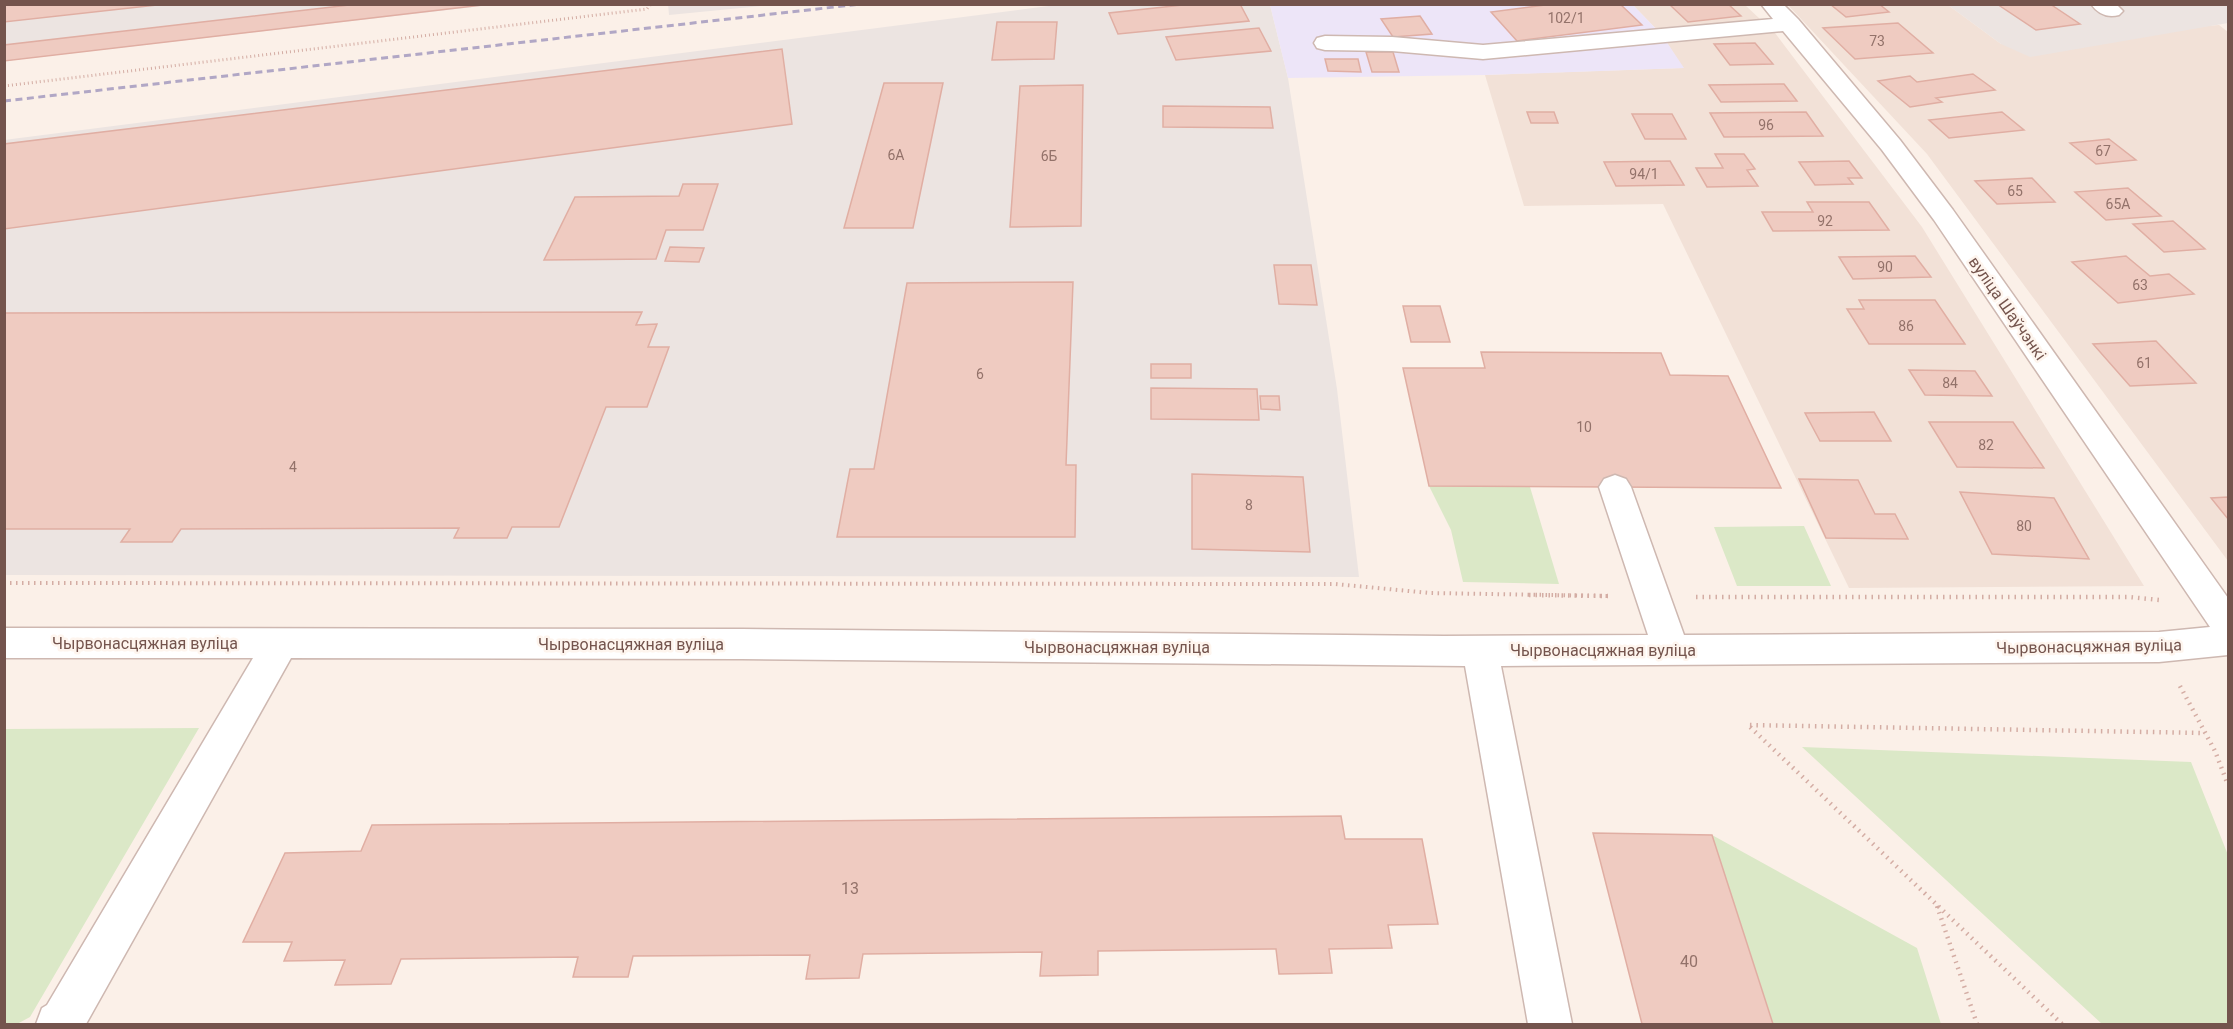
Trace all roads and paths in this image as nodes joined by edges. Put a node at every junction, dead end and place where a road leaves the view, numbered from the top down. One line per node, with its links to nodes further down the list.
1 (651, 4): 5 (path)
2 (1771, 4): 3 (street, вуліца Шаўчэнкі)
3 (1790, 24): 4 (street); 10 (street, вуліца Шаўчэнкі)
4 (1325, 42)
5 (4, 86)
6 (1615, 487): 8 (street)
7 (4, 583): 8 (path)
8 (1654, 597): 9 (path); 15 (street)
9 (2169, 601)
10 (2229, 625)
11 (2229, 640): 15 (street, Чырвонасцяжная вуліца)
12 (281, 643): 13 (street, Чырвонасцяжная вуліца); 14 (street, Чырвонасцяжная вуліца); 18 (street)
13 (4, 644)
14 (1480, 650): 15 (street, Чырвонасцяжная вуліца); 19 (street)
15 (1671, 650)
16 (2229, 785): 17 (path)
17 (1937, 905): 20 (path); 21 (path)
18 (64, 1023)
19 (1550, 1024)
20 (1977, 1024)
21 (2062, 1024)

